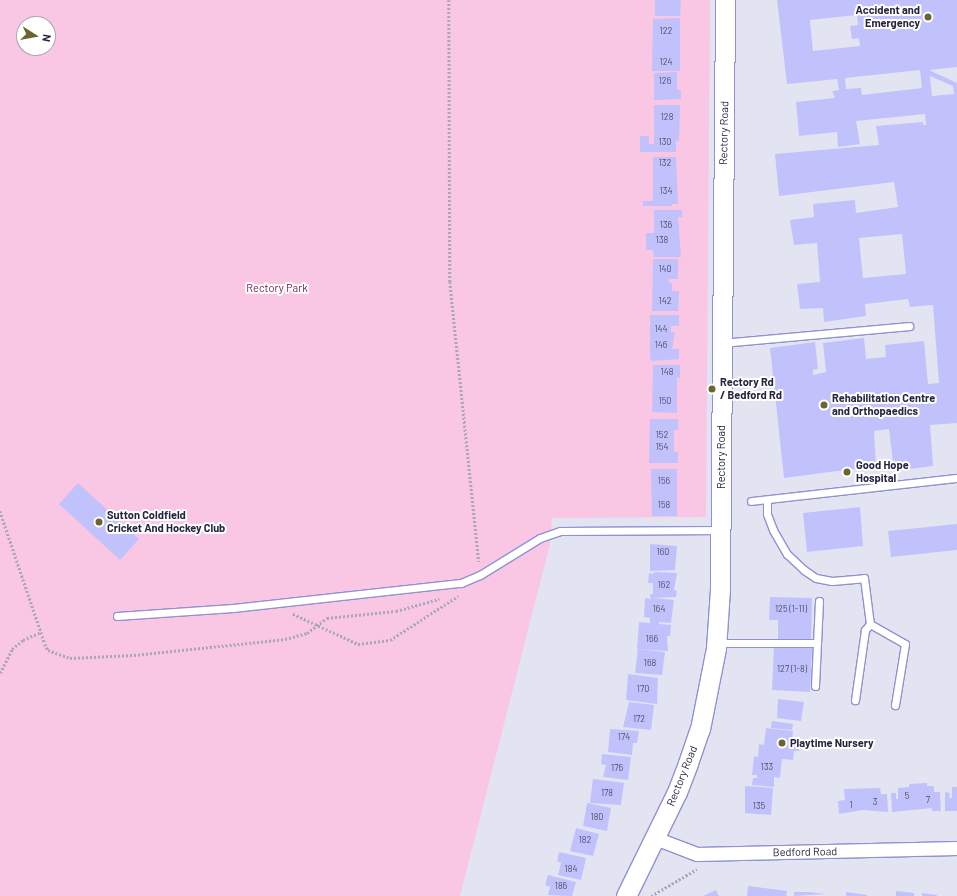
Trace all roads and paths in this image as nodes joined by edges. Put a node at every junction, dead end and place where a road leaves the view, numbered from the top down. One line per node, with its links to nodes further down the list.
1 (449, 0): 10 (path)
2 (725, 0): 4 (street, Rectory Road)
3 (909, 326): 4 (lane)
4 (722, 343): 9 (street, Rectory Road)
5 (957, 478): 6 (lane)
6 (767, 500): 7 (lane); 17 (lane)
7 (751, 501)
8 (0, 511): 19 (path)
9 (721, 530): 10 (lane); 20 (street, Rectory Road)
10 (480, 575): 15 (lane); 18 (path)
11 (458, 594): 12 (path)
12 (450, 596)
13 (442, 598): 18 (path)
14 (819, 601): 21 (lane)
15 (269, 603): 16 (lane); 18 (path)
16 (117, 616)
17 (870, 624): 24 (lane); 25 (lane)
18 (318, 626): 19 (path)
19 (41, 632): 22 (path)
20 (716, 643): 21 (lane); 26 (street, Rectory Road)
21 (817, 643): 23 (lane)
22 (0, 673)
23 (815, 686)
24 (855, 700)
25 (895, 705)
26 (655, 838): 28 (street, Bedford Road); 29 (street, Rectory Road)
27 (957, 848): 28 (street, Bedford Road)
28 (702, 854): 30 (path)
29 (626, 896)
30 (651, 896)

